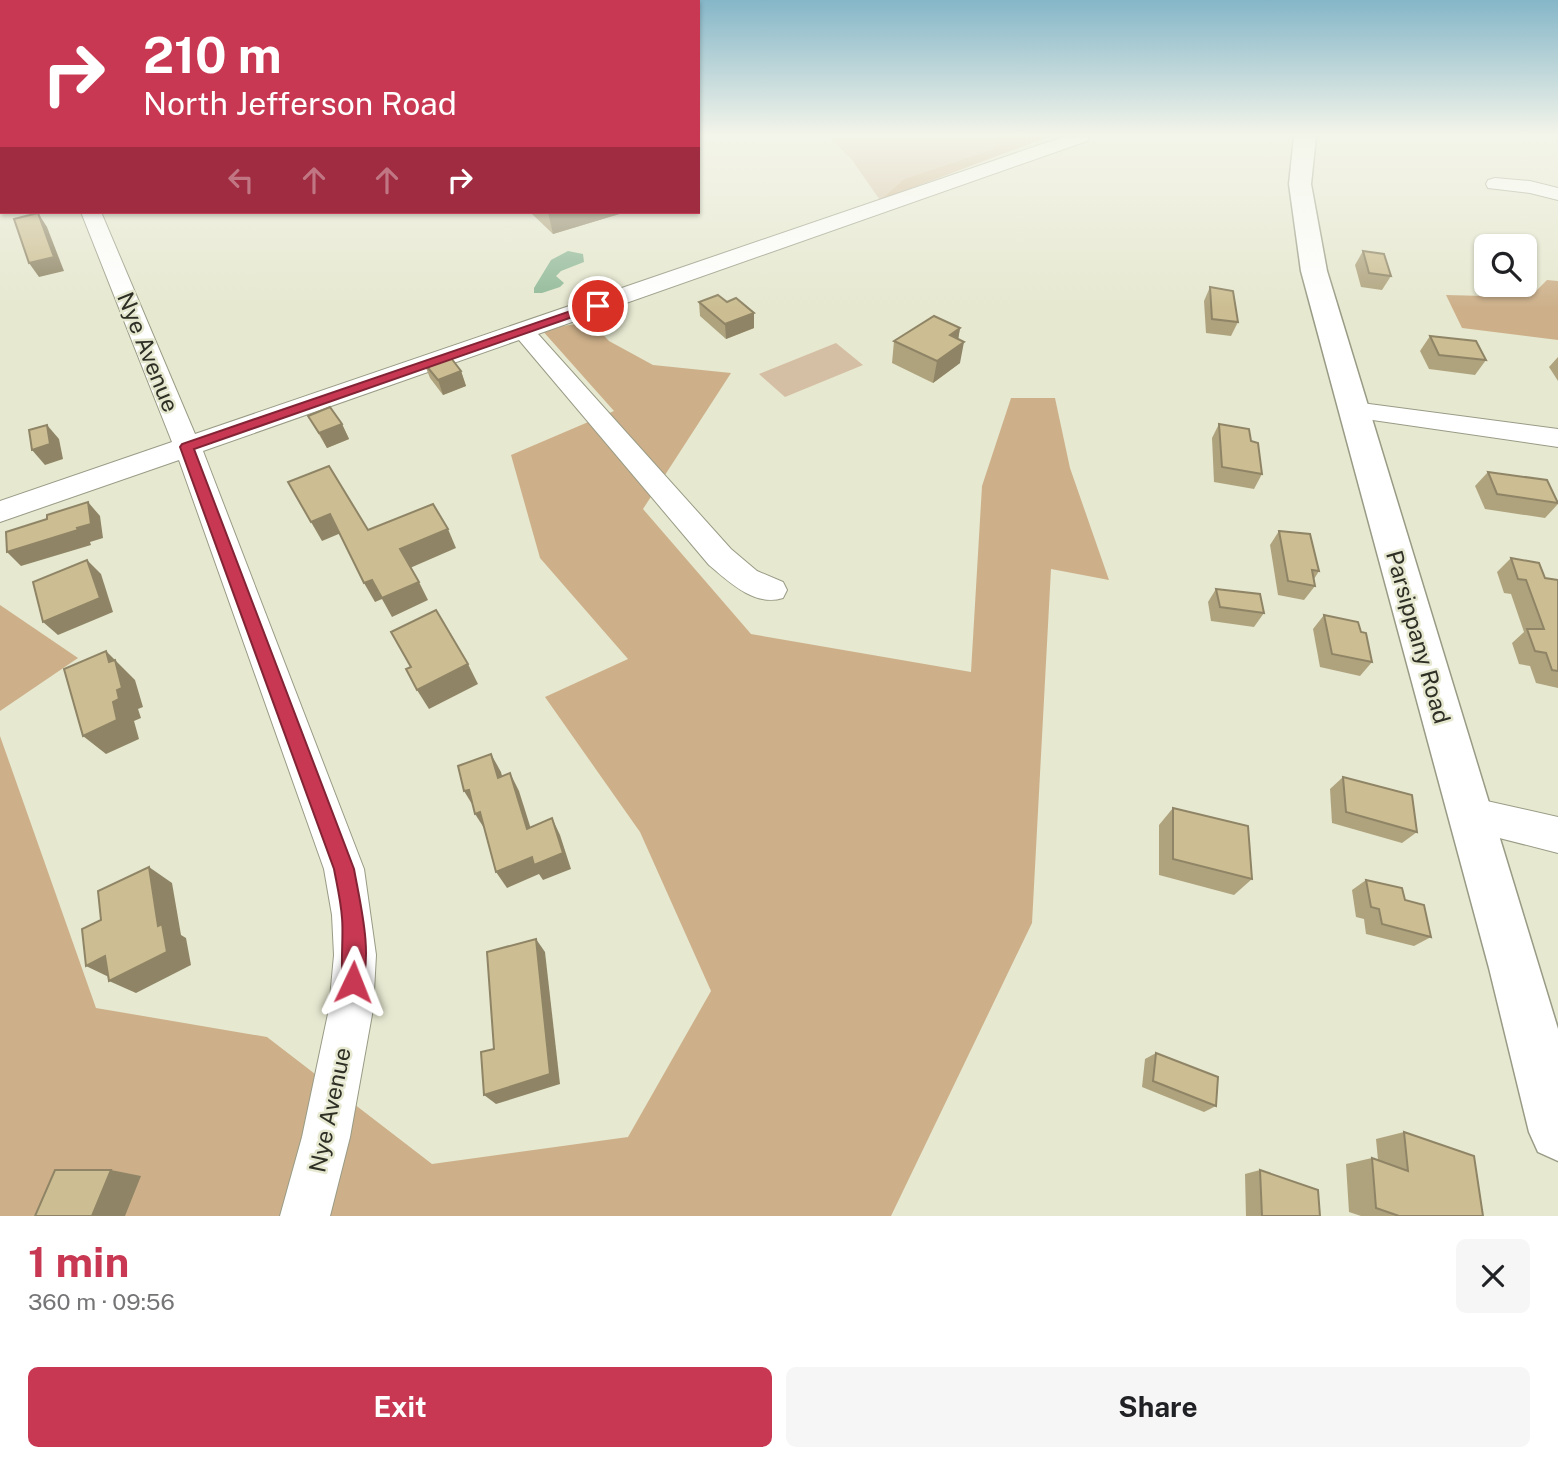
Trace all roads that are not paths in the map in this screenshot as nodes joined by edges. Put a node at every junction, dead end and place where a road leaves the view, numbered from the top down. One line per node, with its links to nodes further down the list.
1 (918, 194): 4 (street)
2 (1301, 194): 5 (main road, Parsippany Road)
3 (92, 214): 7 (street, Nye Avenue)
4 (523, 331): 7 (street); 9 (street)
5 (1354, 410): 6 (street); 10 (main road, Parsippany Road)
6 (1558, 438)
7 (187, 447): 8 (street); 13 (street, Nye Avenue)
8 (0, 512)
9 (772, 590)
10 (1469, 815): 11 (street); 12 (main road, Parsippany Road)
11 (1558, 835)
12 (1558, 1132)
13 (305, 1216)

